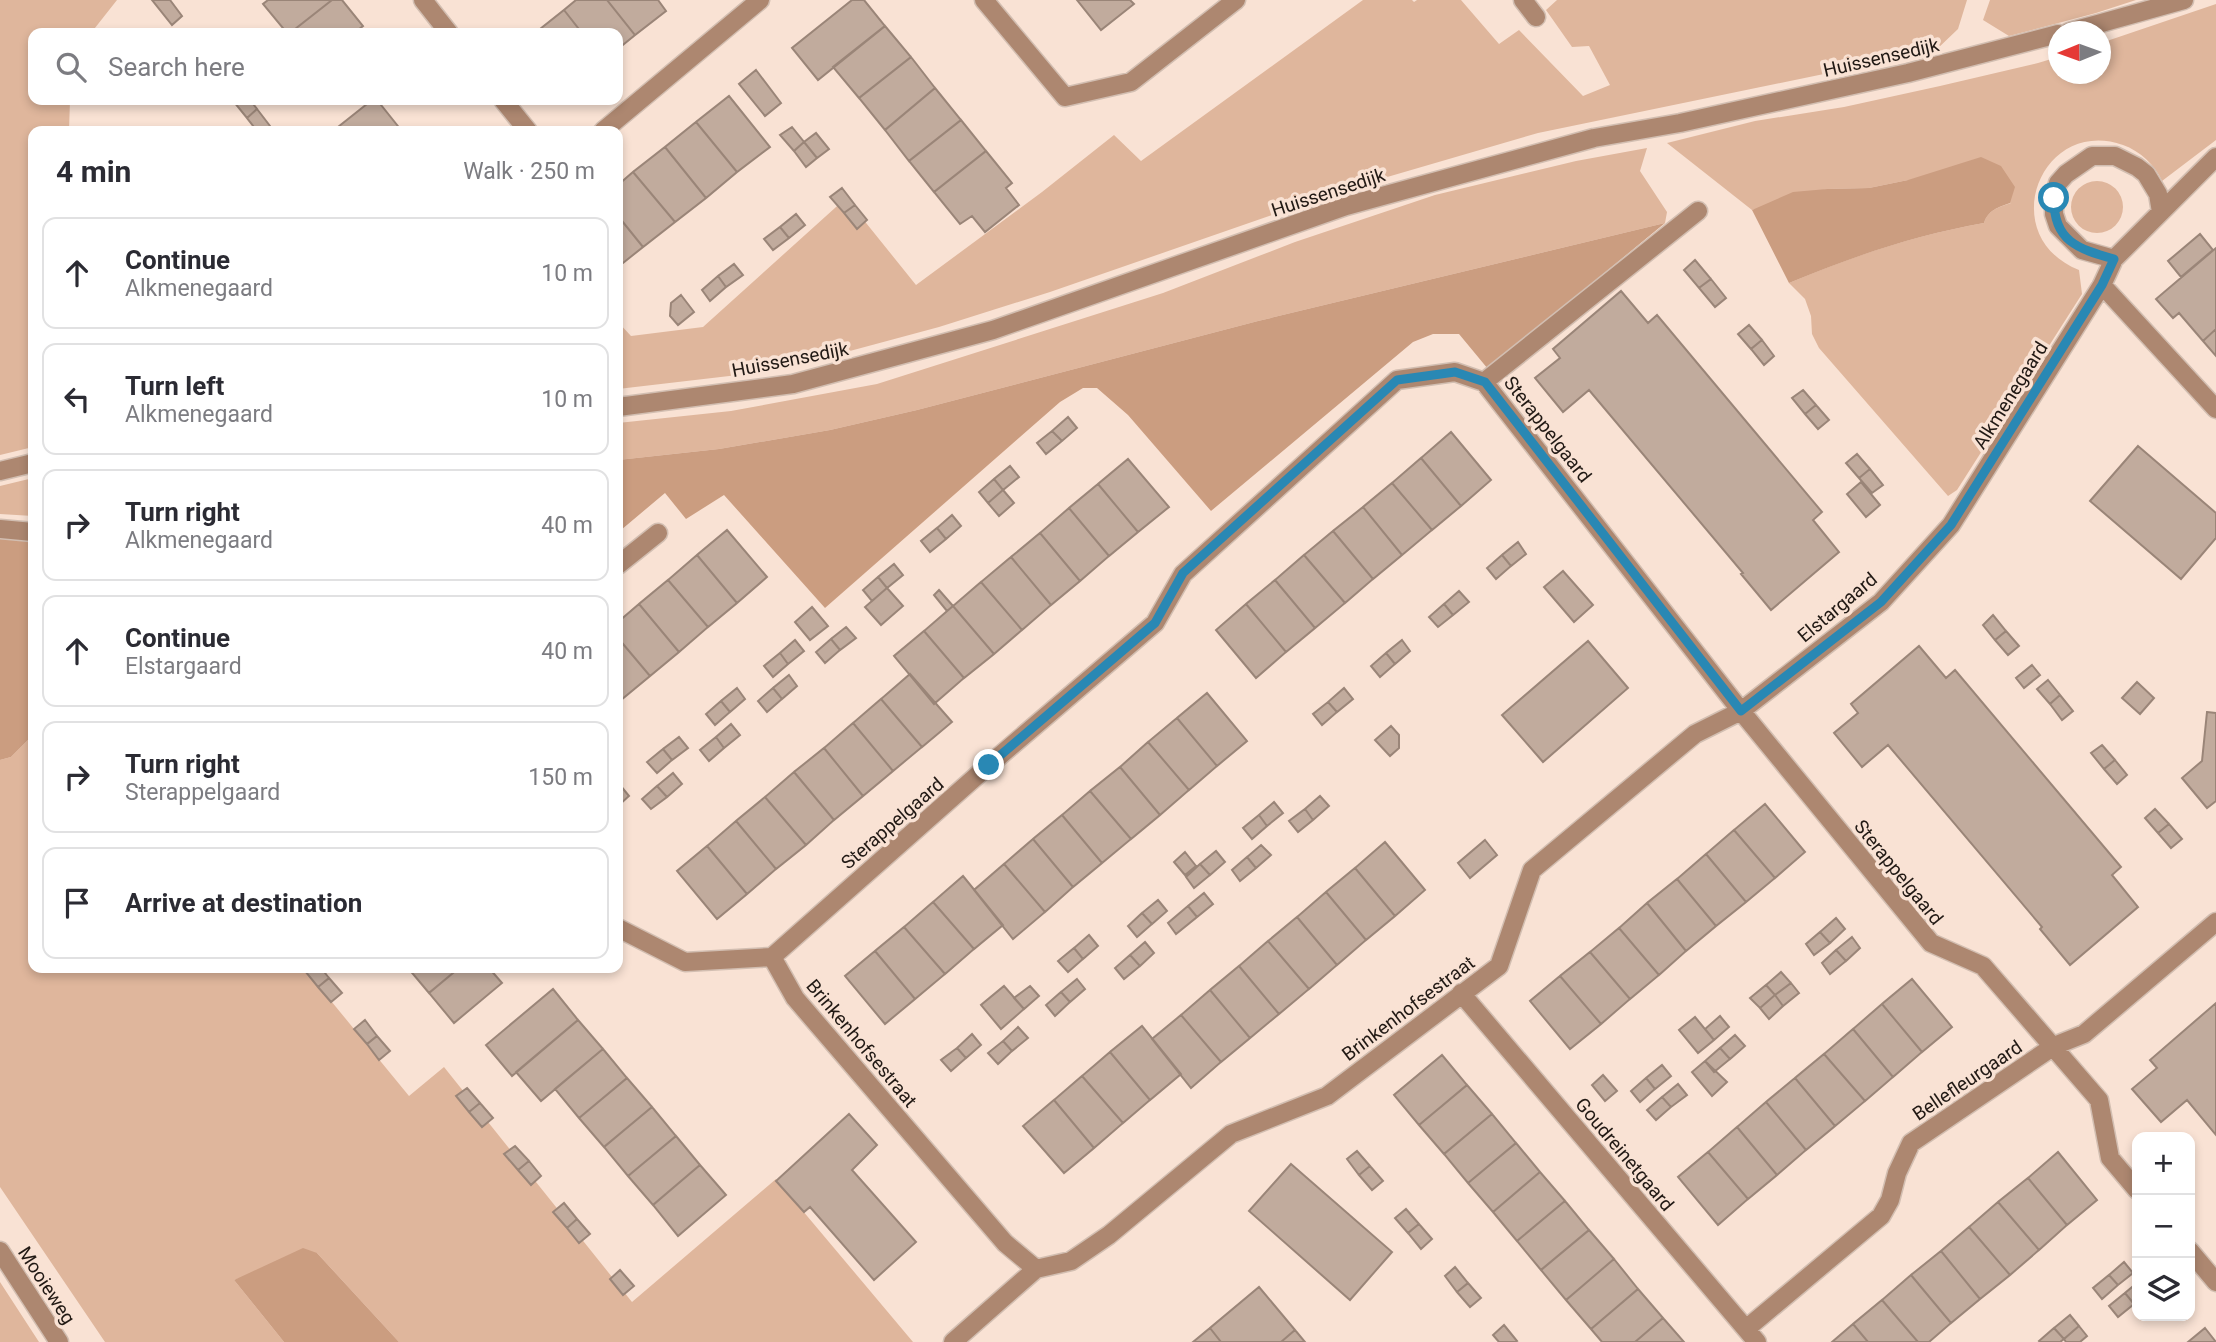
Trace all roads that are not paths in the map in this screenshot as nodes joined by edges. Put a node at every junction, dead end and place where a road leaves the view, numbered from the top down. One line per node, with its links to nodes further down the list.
1 (423, 0): 9 (street)
2 (760, 0): 13 (street)
3 (984, 0): 4 (street)
4 (1236, 0)
5 (1523, 0): 7 (street)
6 (2184, 0): 8 (street)
7 (1536, 17)
8 (2109, 21)
9 (446, 28)
10 (2048, 37): 20 (street, Huissensedijk)
11 (507, 105): 12 (street)
12 (524, 126)
13 (609, 126)
14 (2216, 157): 16 (street, Alkmenegaard)
15 (1698, 211): 19 (street)
16 (2161, 212): 17 (street, Alkmenegaard); 17 (street)
17 (2114, 259): 18 (street, Alkmenegaard)
18 (2102, 285): 21 (street); 24 (street, Alkmenegaard)
19 (1485, 382): 29 (street, Sterappelgaard); 32 (street, Sterappelgaard)
20 (623, 406)
21 (2216, 409)
22 (28, 464): 23 (street)
23 (0, 471)
24 (1951, 525): 29 (street, Elstargaard)
25 (0, 529): 26 (street)
26 (28, 532)
27 (658, 533): 28 (street)
28 (623, 561)
29 (1741, 711): 33 (street, Brinkenhofsestraat); 34 (street, Sterappelgaard)
30 (2216, 922): 34 (street, Bellefleurgaard)
31 (623, 931): 32 (street)
32 (772, 957): 38 (street, Brinkenhofsestraat)
33 (1461, 993): 38 (street, Brinkenhofsestraat); 40 (street, Goudreinetgaard)
34 (2054, 1046): 35 (street, Sterappelgaard); 40 (street, Bellefleurgaard)
35 (2132, 1184)
36 (0, 1251): 41 (street, Mooieweg)
37 (2195, 1257): 39 (street)
38 (1036, 1269): 42 (street, Brinkenhofsestraat)
39 (2216, 1282)
40 (1752, 1336)
41 (59, 1342)
42 (953, 1342)

